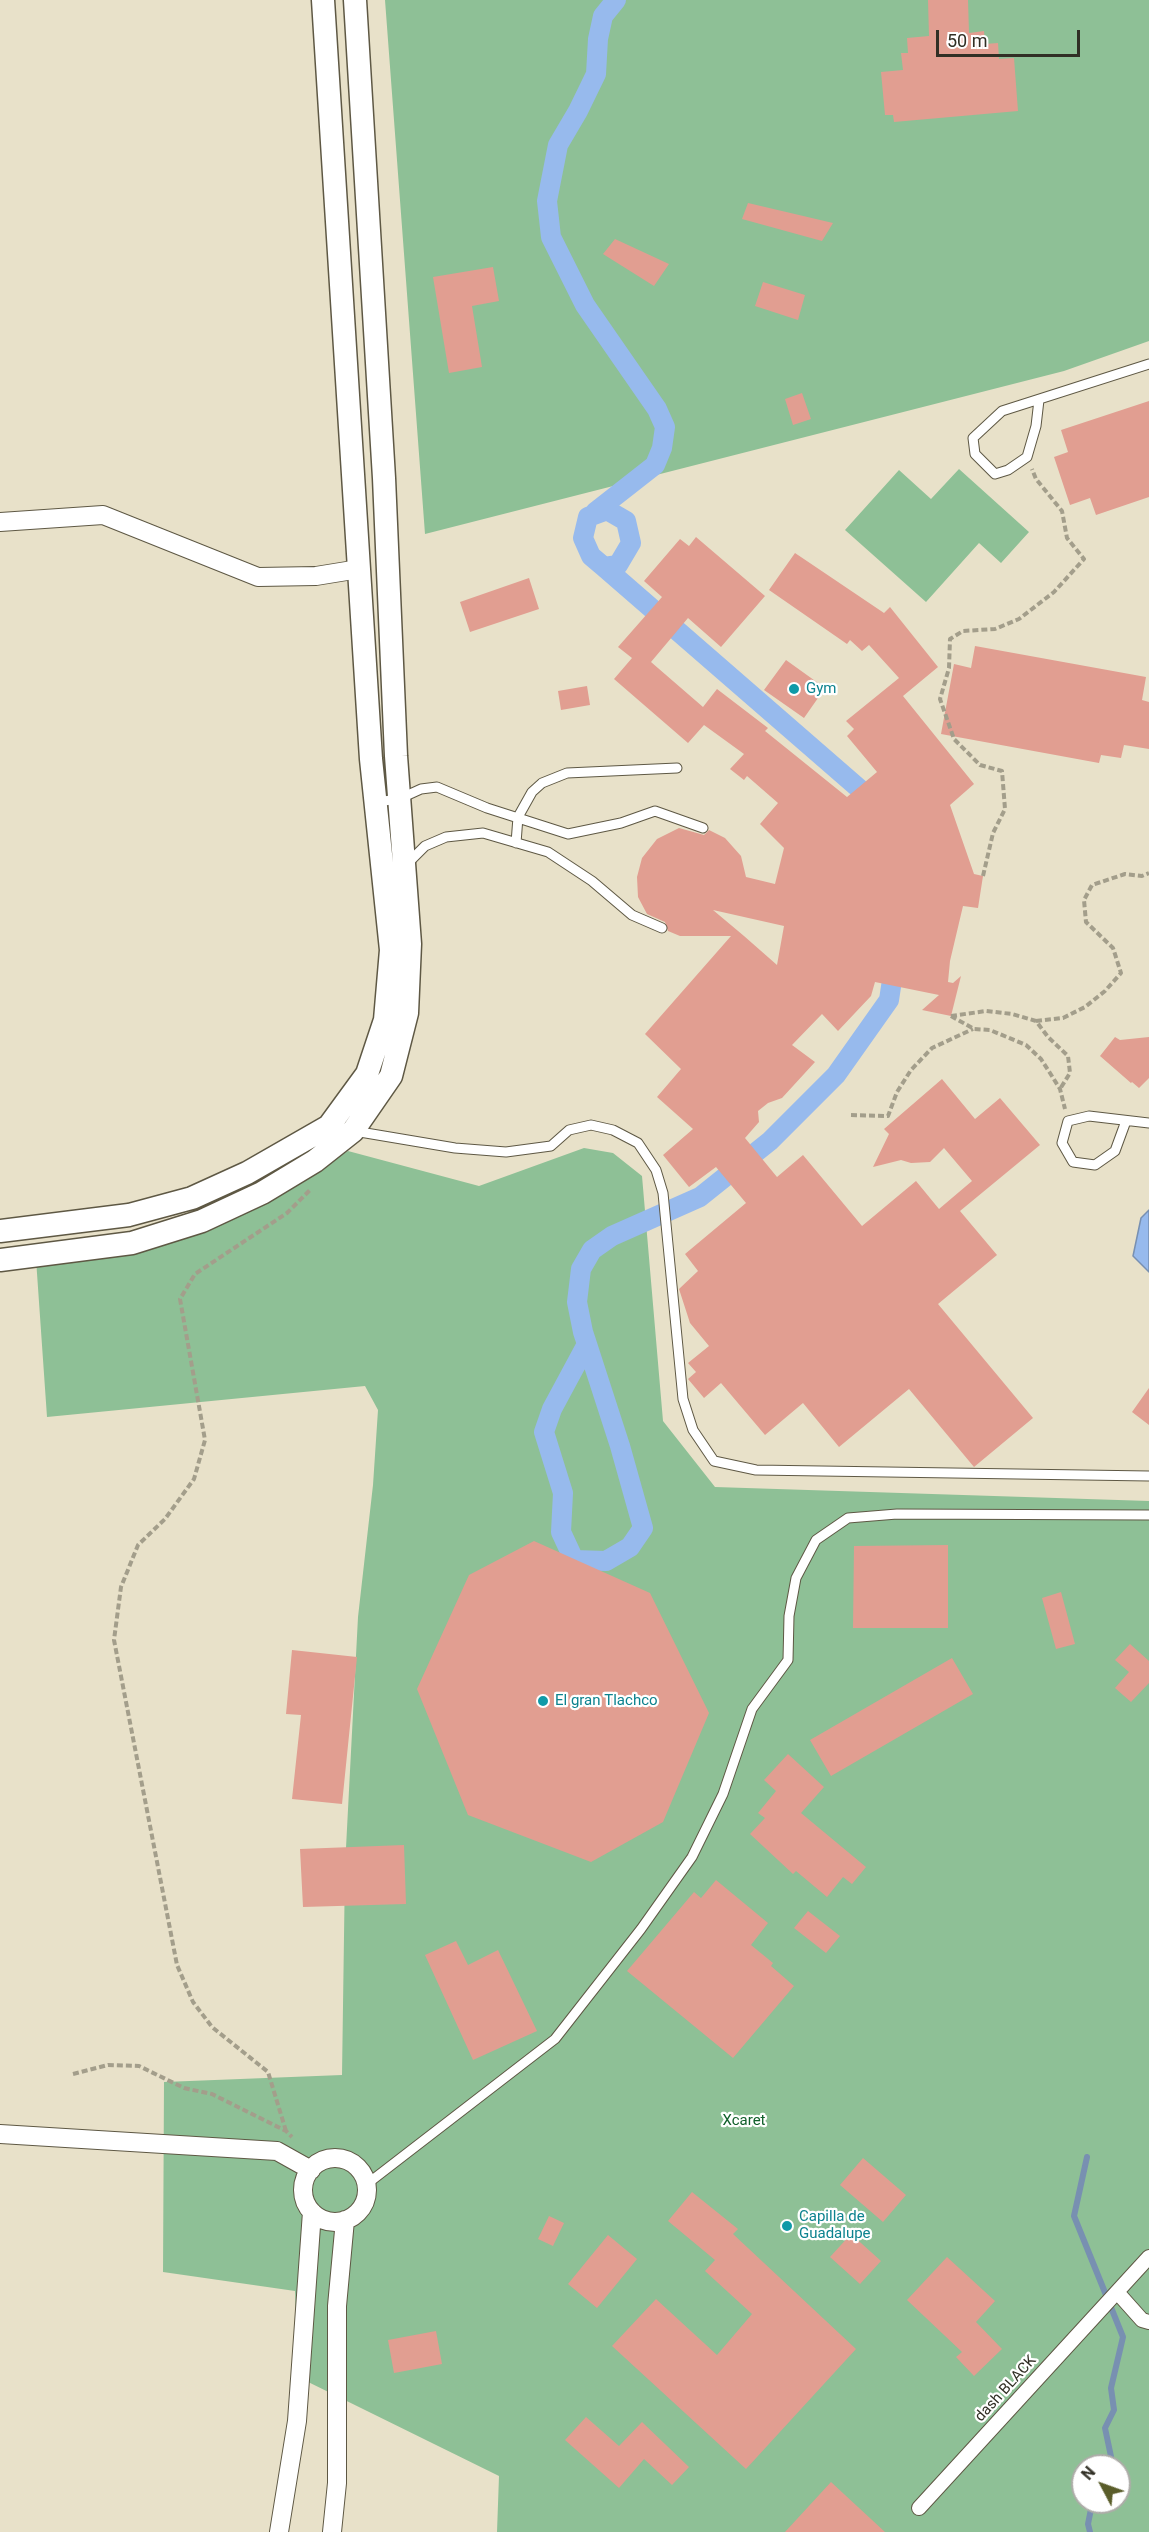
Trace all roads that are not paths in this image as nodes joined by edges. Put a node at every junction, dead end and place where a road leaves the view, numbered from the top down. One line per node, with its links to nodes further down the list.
1 (323, 0): 6 (street)
2 (355, 0): 8 (street)
3 (1149, 364): 4 (lane)
4 (1039, 400): 4 (lane)
5 (0, 522): 6 (street)
6 (359, 569): 9 (street)
7 (677, 768): 10 (lane)
8 (399, 799): 9 (lane); 10 (lane); 13 (street)
9 (375, 802): 17 (street)
10 (518, 817): 11 (lane); 12 (lane)
11 (703, 828)
12 (516, 843): 13 (lane); 14 (lane)
13 (404, 868): 18 (street)
14 (662, 928)
15 (1126, 1121): 15 (lane); 16 (lane)
16 (1149, 1123)
17 (328, 1126): 18 (lane); 19 (street)
18 (353, 1131): 20 (street); 21 (lane)
19 (0, 1231)
20 (0, 1260)
21 (1149, 1476)
22 (1149, 1515): 25 (lane)
23 (0, 2134): 24 (street)
24 (311, 2170): 25 (street); 26 (street)
25 (367, 2184): 27 (street)
26 (312, 2211): 27 (street); 32 (street)
27 (345, 2220): 33 (street)
28 (1149, 2257): 29 (street, dash BLACK)
29 (1117, 2292): 30 (street); 31 (street, dash BLACK)
30 (1149, 2322)
31 (919, 2508)
32 (279, 2532)
33 (332, 2532)

